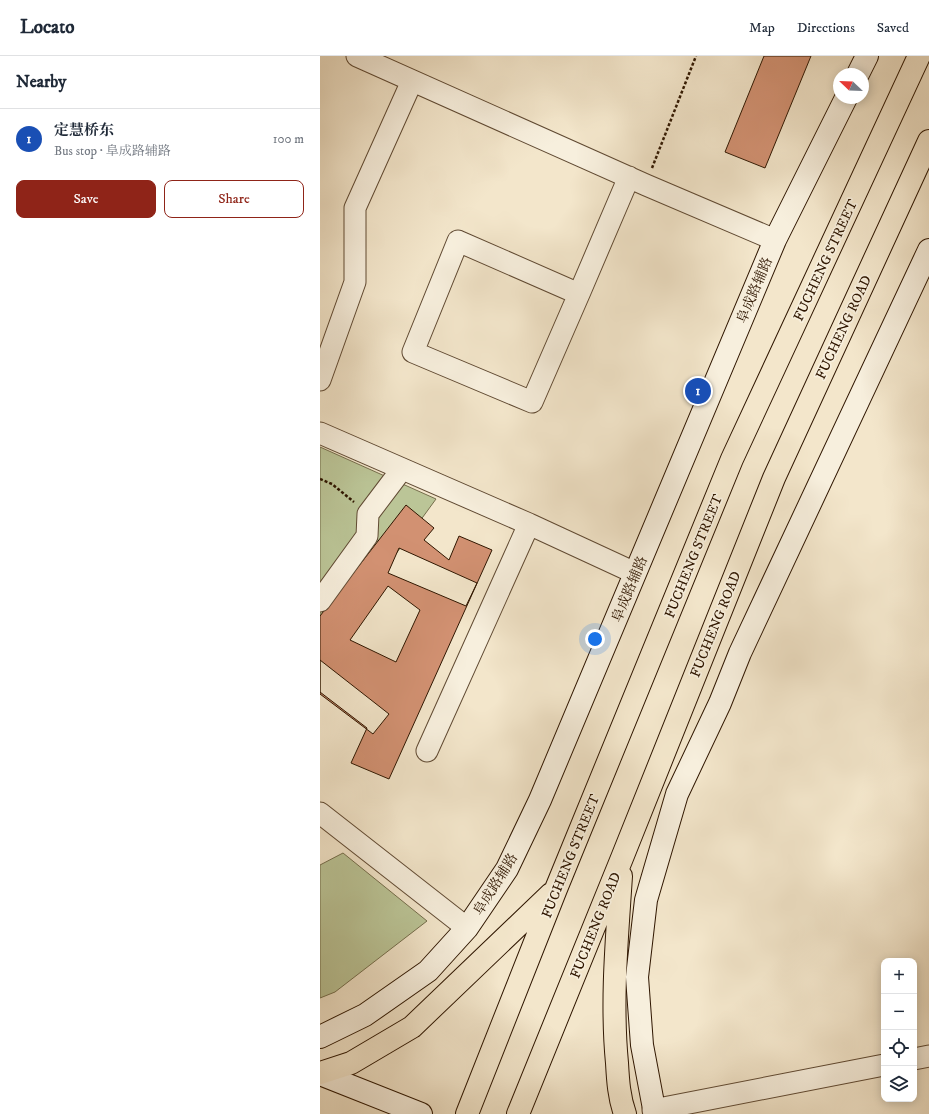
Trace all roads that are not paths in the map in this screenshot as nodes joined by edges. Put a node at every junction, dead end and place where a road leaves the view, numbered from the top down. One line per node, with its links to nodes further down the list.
1 (357, 56): 5 (street)
2 (867, 56): 4 (main road)
3 (919, 56): 22 (highway, FUCHENG STREET)
4 (861, 68)
5 (412, 81): 8 (street); 13 (street)
6 (843, 104): 9 (main road, 阜成路辅路)
7 (929, 141): 21 (highway, FUCHENG ROAD)
8 (637, 181): 9 (street); 12 (street)
9 (775, 240): 17 (main road, 阜成路辅路)
10 (929, 250): 11 (main road)
11 (923, 278): 30 (main road)
12 (579, 294): 12 (street)
13 (320, 380)
14 (320, 433): 15 (street)
15 (402, 469): 16 (street); 18 (street)
16 (529, 524): 17 (street); 19 (street)
17 (635, 573): 23 (main road, 阜成路辅路)
18 (320, 601)
19 (427, 751)
20 (320, 813): 23 (street)
21 (622, 858): 29 (highway); 33 (highway, FUCHENG ROAD)
22 (556, 890): 28 (highway); 32 (highway, FUCHENG STREET)
23 (467, 928): 24 (main road, 阜成路辅路)
24 (320, 1037)
25 (929, 1056): 26 (street)
26 (917, 1058)
27 (881, 1066): 30 (street)
28 (320, 1074): 31 (main road)
29 (622, 1106)
30 (654, 1112)
31 (421, 1114)
32 (467, 1114)
33 (518, 1114)

